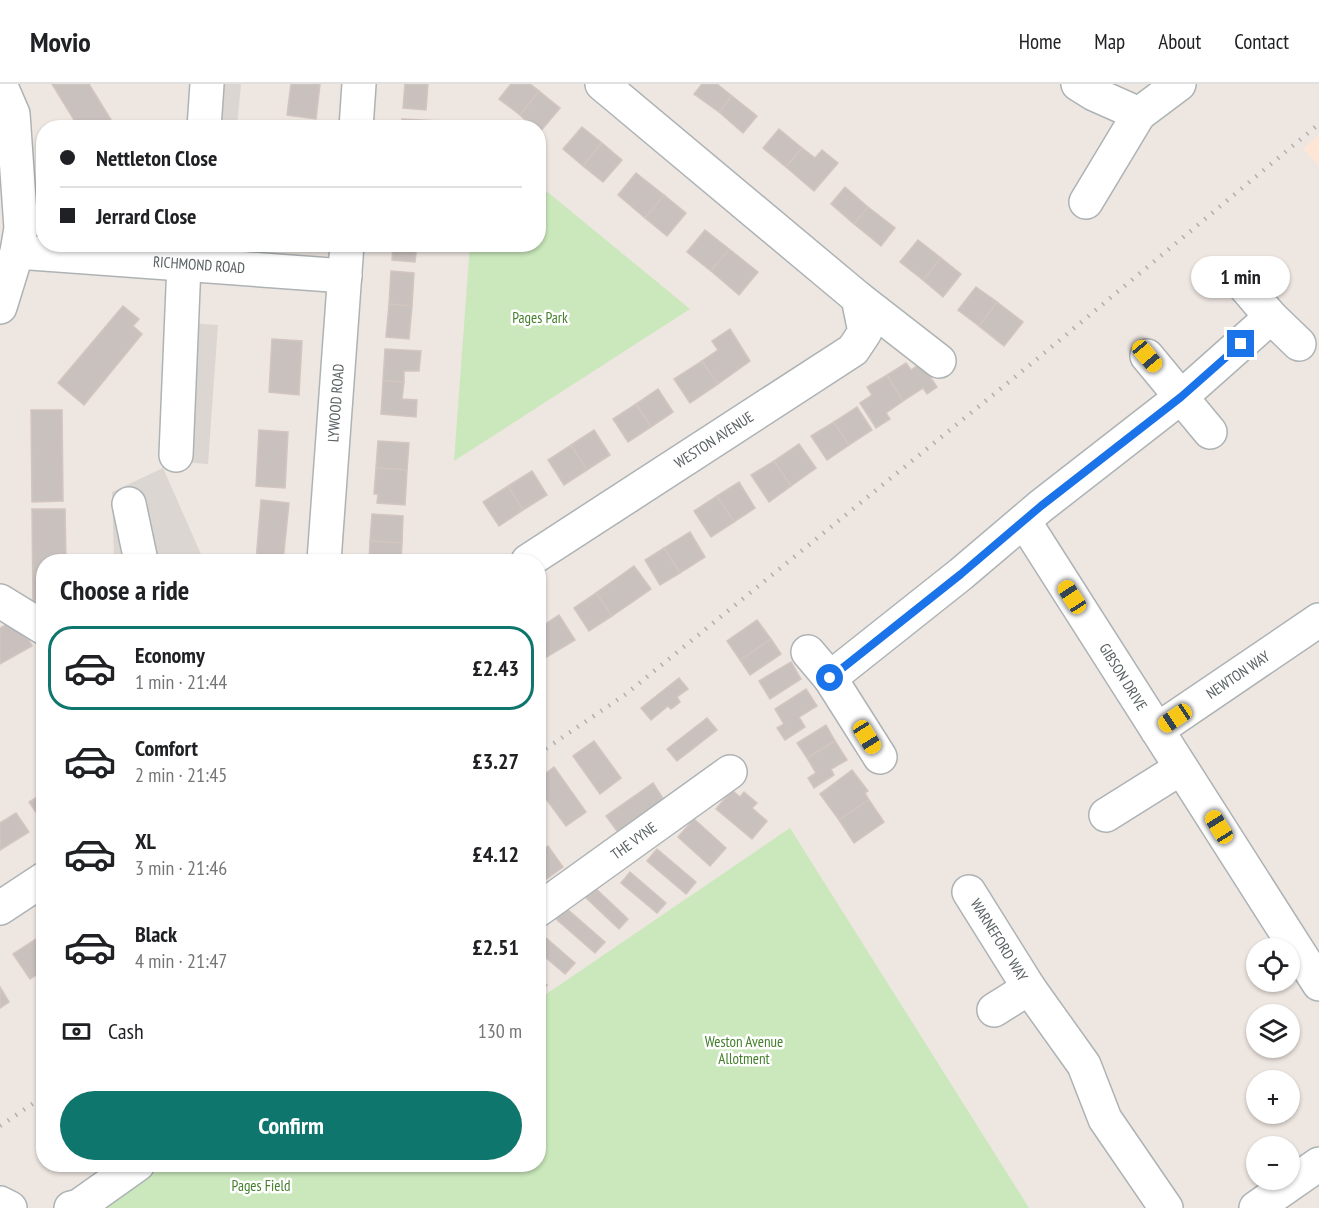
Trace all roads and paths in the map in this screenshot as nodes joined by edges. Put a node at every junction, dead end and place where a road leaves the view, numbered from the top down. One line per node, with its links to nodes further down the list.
1 (0, 84): 11 (street)
2 (207, 84): 8 (street)
3 (359, 84): 9 (street)
4 (602, 84): 15 (street)
5 (1078, 84): 7 (street)
6 (1179, 84): 7 (street)
7 (1139, 114): 10 (street)
8 (205, 120)
9 (357, 120)
10 (1086, 202)
11 (17, 252): 12 (street, RICHMOND ROAD); 16 (street)
12 (190, 258): 13 (street, RICHMOND ROAD); 23 (street)
13 (346, 260): 27 (street, LYWOOD ROAD)
14 (1242, 283): 17 (street)
15 (858, 298): 20 (street); 28 (street, WESTON AVENUE)
16 (0, 306)
17 (1271, 317): 18 (street); 21 (street)
18 (1299, 344)
19 (1147, 356): 21 (street)
20 (939, 361)
21 (1181, 397): 22 (street); 25 (street)
22 (1210, 432)
23 (176, 455)
24 (129, 504): 26 (street)
25 (1024, 521): 33 (street); 34 (street, GIBSON DRIVE)
26 (140, 554)
27 (325, 554)
28 (539, 554)
29 (0, 601): 31 (street)
30 (1319, 620): 34 (street, NEWTON WAY)
31 (36, 623)
32 (808, 652): 33 (street)
33 (830, 678): 35 (street)
34 (1157, 730): 36 (street, GIBSON DRIVE)
35 (880, 757)
36 (1181, 768): 38 (street); 43 (street, GIBSON DRIVE)
37 (730, 772): 41 (street, THE VYNE)
38 (1106, 815)
39 (36, 884): 42 (street)
40 (969, 892): 44 (street, WARNEFORD WAY)
41 (546, 904)
42 (0, 908)
43 (1319, 984)
44 (1029, 988): 45 (street, WARNEFORD WAY); 51 (street, WARNEFORD WAY)
45 (994, 1010)
46 (1319, 1164): 52 (street)
47 (127, 1172): 50 (street)
48 (0, 1203): 49 (street)
49 (10, 1208)
50 (71, 1208)
51 (1166, 1208)
52 (1256, 1208)

